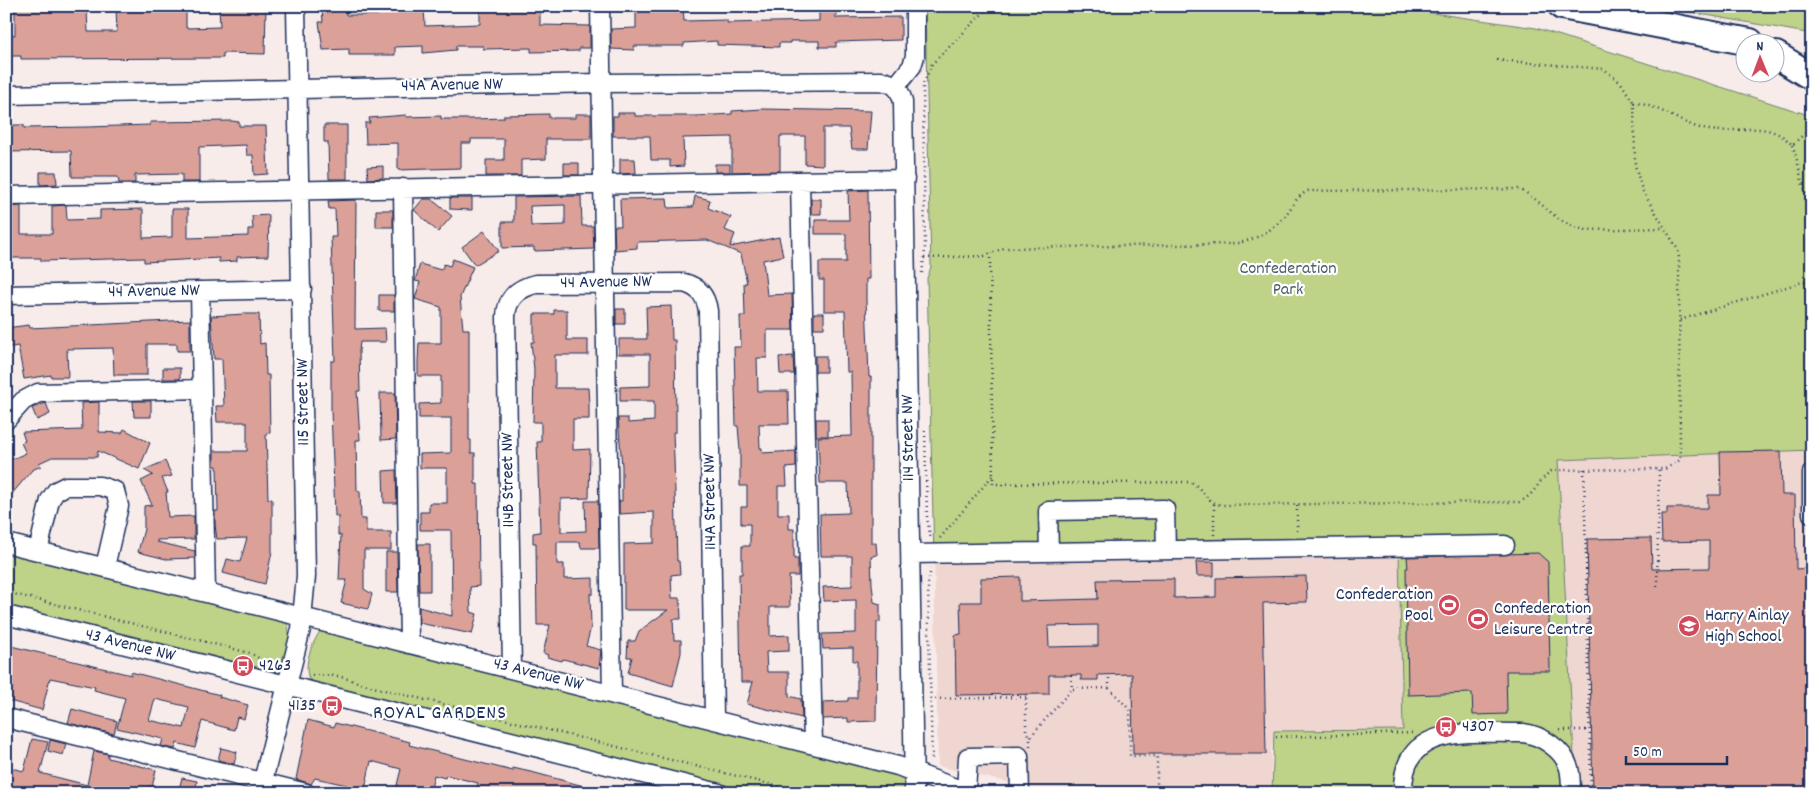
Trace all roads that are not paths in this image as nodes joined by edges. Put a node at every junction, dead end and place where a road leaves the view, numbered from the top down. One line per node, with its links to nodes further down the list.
1 (296, 6): 12 (street, 115 Street NW)
2 (600, 6): 10 (street)
3 (915, 6): 11 (street)
4 (1562, 6): 5 (highway)
5 (1736, 39)
6 (1786, 49): 7 (highway)
7 (1812, 54)
8 (1786, 61): 9 (highway)
9 (1812, 77)
10 (601, 83): 11 (street, 44A Avenue NW); 12 (street, 44A Avenue NW); 16 (street)
11 (896, 86): 14 (street, 114 Street NW)
12 (298, 89): 13 (street, 44A Avenue NW); 18 (street, 115 Street NW)
13 (6, 95)
14 (904, 179): 15 (street); 35 (street, 114 Street NW)
15 (800, 182): 16 (street); 46 (street)
16 (603, 184): 17 (street); 20 (street)
17 (403, 188): 18 (street); 40 (street)
18 (300, 189): 19 (street); 22 (street, 115 Street NW)
19 (6, 196)
20 (605, 283): 21 (street, 44 Avenue NW); 24 (street, 44 Avenue NW); 43 (street)
21 (698, 288): 45 (street, 114A Street NW)
22 (302, 289): 23 (street, 44 Avenue NW); 39 (street, 115 Street NW)
23 (200, 291): 25 (street, 44 Avenue NW); 26 (street)
24 (515, 293): 41 (street, 114B Street NW)
25 (6, 295)
26 (202, 389): 27 (street); 37 (street)
27 (6, 420)
28 (1812, 473): 29 (street)
29 (1812, 514)
30 (6, 543): 33 (street, 43 Avenue NW)
31 (1505, 545): 32 (street)
32 (1166, 549): 34 (street); 34 (street)
33 (38, 551): 36 (street, 43 Avenue NW); 36 (street)
34 (1048, 552): 35 (street)
35 (911, 554): 47 (street, 114 Street NW)
36 (105, 567): 37 (street, 43 Avenue NW)
37 (206, 593): 39 (street, 43 Avenue NW)
38 (6, 615): 42 (street, 43 Avenue NW)
39 (302, 617): 40 (street, 43 Avenue NW); 42 (street, 115 Street NW)
40 (409, 644): 41 (street, 43 Avenue NW)
41 (512, 669): 43 (street, 43 Avenue NW)
42 (287, 685): 48 (street, 115 Street NW); 51 (street, 43 Avenue NW)
43 (612, 694): 45 (street, 43 Avenue NW)
44 (6, 718): 48 (street)
45 (714, 719): 46 (street, 43 Avenue NW)
46 (812, 744): 47 (street, 43 Avenue NW)
47 (915, 773): 49 (street, 43 Avenue NW); 52 (street, 114 Street NW)
48 (262, 788): 50 (street)
49 (967, 792): 53 (street)
50 (306, 793)
51 (719, 793)
52 (914, 793)
53 (1020, 793)
54 (1402, 793): 55 (street)
55 (1571, 793)

